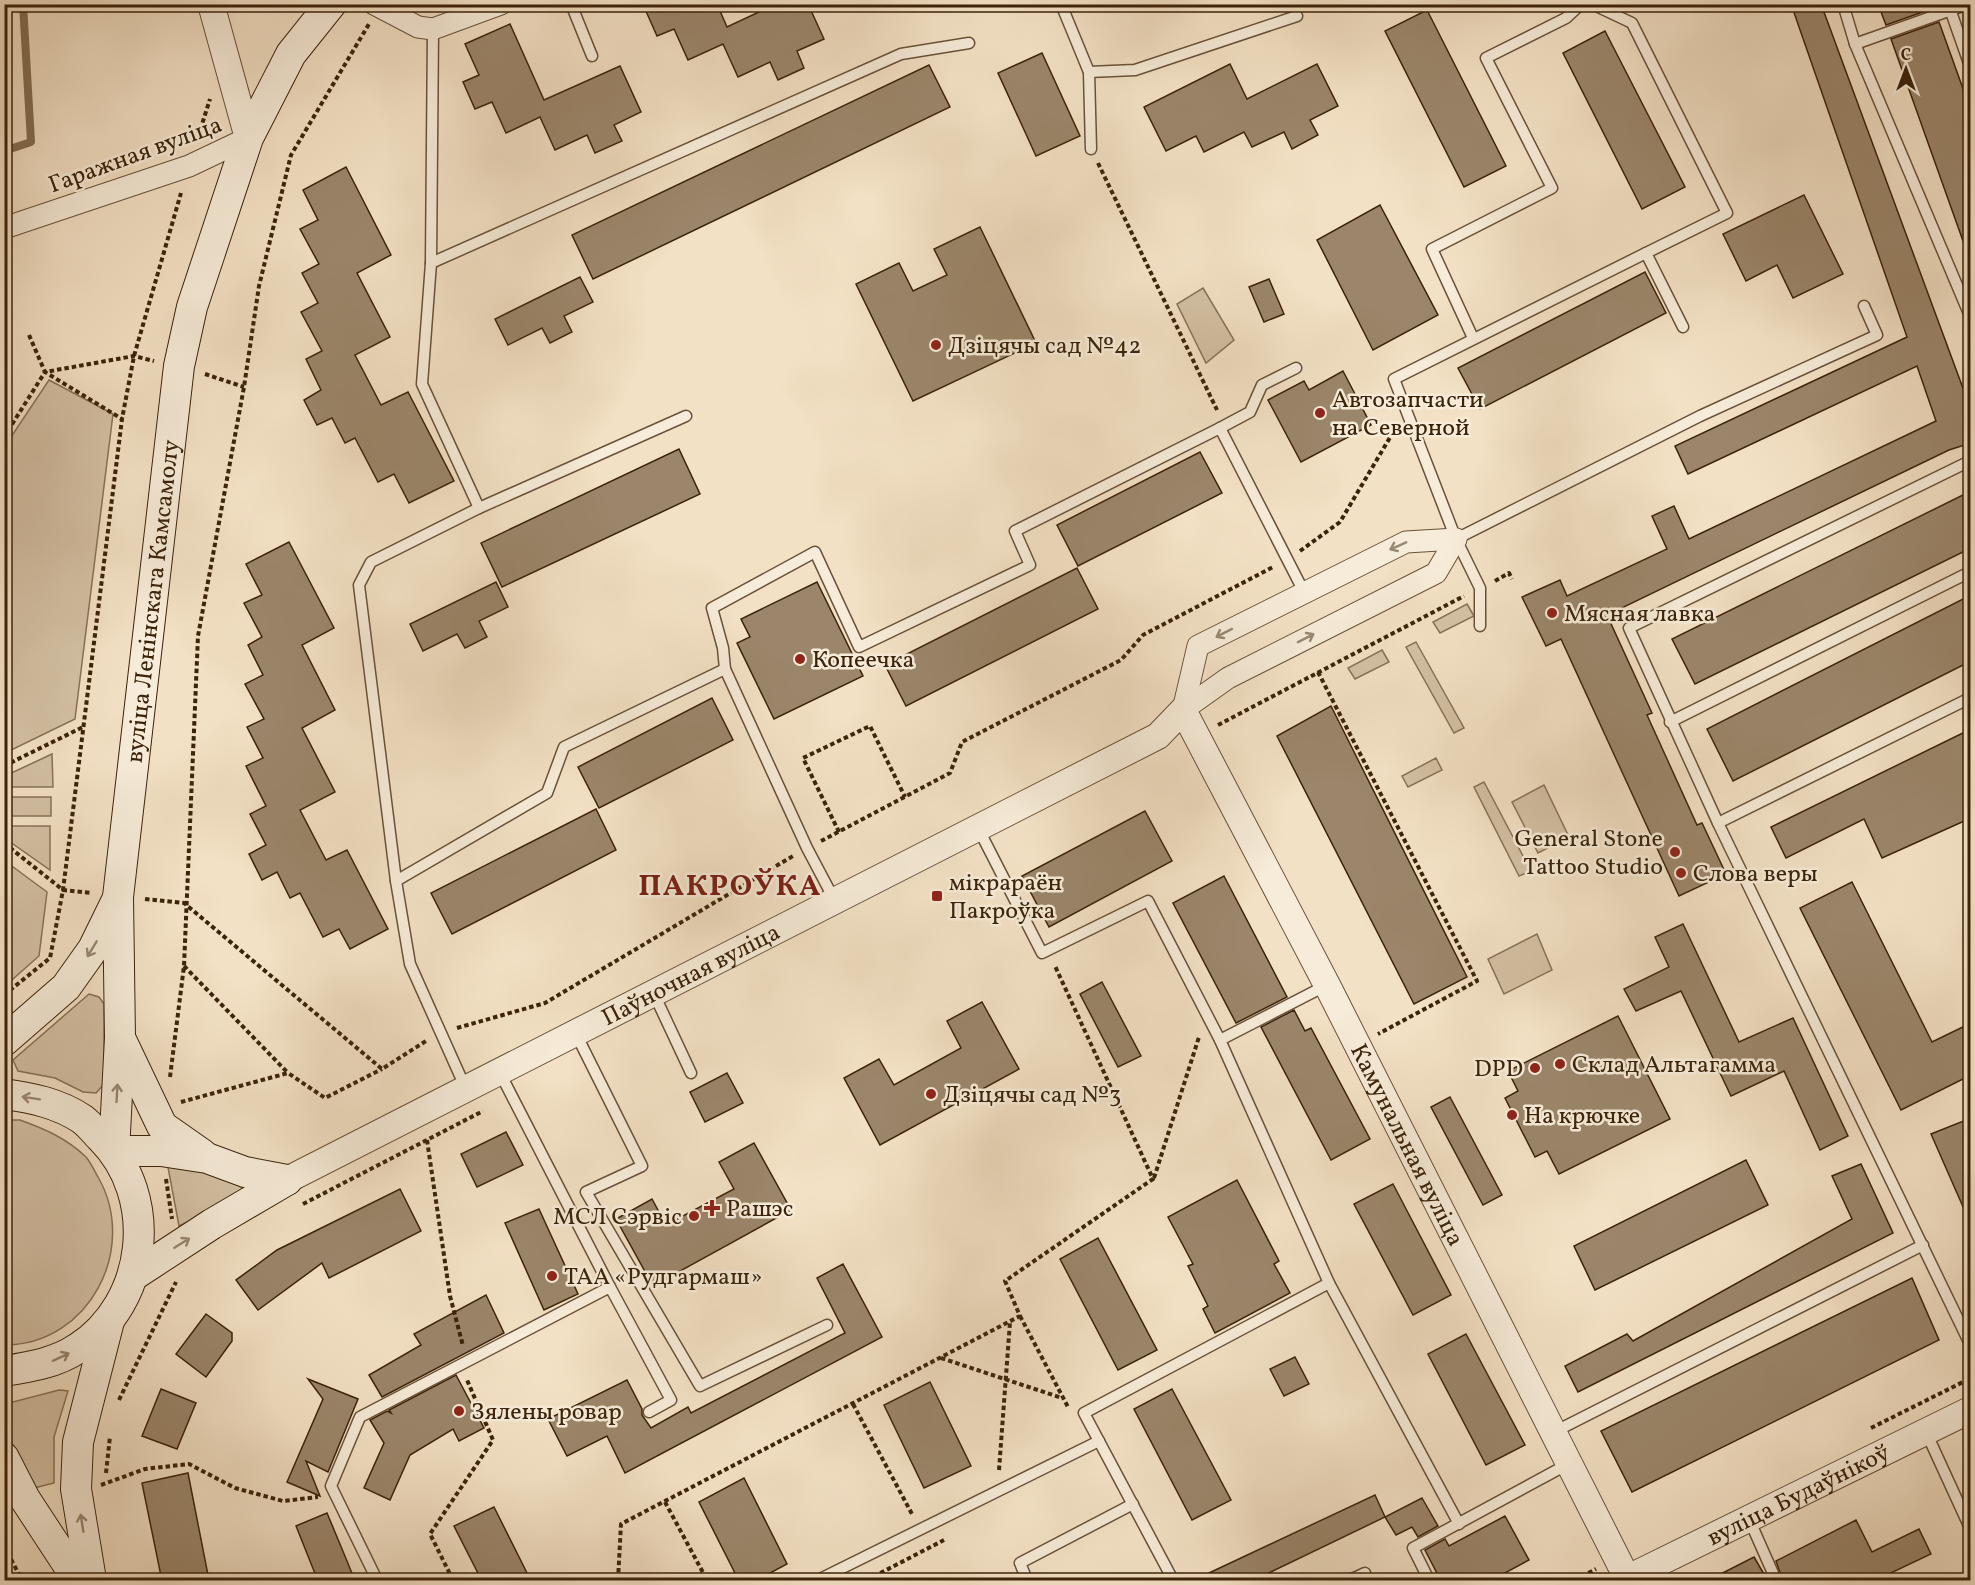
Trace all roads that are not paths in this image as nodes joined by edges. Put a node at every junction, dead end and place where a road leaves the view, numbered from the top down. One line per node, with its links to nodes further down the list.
1 (211, 4): 19 (street)
2 (331, 4): 19 (main road, вуліца Ленінскага Камсамолу)
3 (501, 4): 13 (street)
4 (571, 4): 16 (lane)
5 (1061, 4): 18 (lane)
6 (1581, 4): 27 (lane)
7 (1592, 4): 22 (lane)
8 (1843, 4): 15 (lane)
9 (1968, 4): 11 (lane)
10 (377, 5): 13 (street)
11 (1951, 12): 15 (lane); 17 (lane)
12 (1297, 16): 18 (lane)
13 (433, 29): 23 (lane)
14 (969, 44): 23 (lane)
15 (1855, 44): 25 (lane)
16 (592, 56)
17 (1971, 66)
18 (1089, 72): 20 (lane)
19 (248, 138): 21 (street, Гаражная вуліца); 44 (main road, вуліца Ленінскага Камсамолу)
20 (1091, 149)
21 (4, 228)
22 (1646, 253): 26 (lane); 27 (lane)
23 (431, 263): 32 (lane)
24 (1864, 306): 33 (lane)
25 (1971, 316)
26 (1683, 327)
27 (1473, 338): 33 (lane)
28 (1296, 368): 30 (lane)
29 (686, 417): 32 (lane)
30 (1222, 427): 35 (lane); 37 (lane)
31 (1971, 461): 40 (lane)
32 (479, 508): 43 (lane)
33 (1456, 539): 35 (street, one-way to 35); 36 (lane); 39 (street, one-way to 33)
34 (1971, 572): 40 (lane)
35 (1304, 592): 39 (street, one-way to 39)
36 (1480, 626)
37 (725, 669): 43 (lane); 45 (lane)
38 (1971, 698): 41 (lane)
39 (1183, 710): 42 (street, Паўночная вуліца); 46 (street, Камунальная вуліца)
40 (1670, 722): 41 (lane)
41 (1718, 823): 59 (lane)
42 (978, 828): 45 (street, Паўночная вуліца); 50 (lane)
43 (396, 881): 54 (lane)
44 (118, 897): 49 (main road); 51 (main road, one-way to 51)
45 (835, 901): 47 (street, Паўночная вуліца)
46 (1328, 985): 50 (lane); 69 (street, Камунальная вуліца)
47 (653, 994): 48 (street, Паўночная вуліца); 53 (lane)
48 (576, 1034): 52 (street, Паўночная вуліца); 64 (lane)
49 (120, 1038): 56 (main road); 57 (main road, one-way to 49)
50 (1220, 1040): 61 (lane)
51 (4, 1041)
52 (500, 1073): 54 (street, Паўночная вуліца); 62 (lane)
53 (691, 1073)
54 (466, 1090): 58 (street, Паўночная вуліца)
55 (4, 1094): 57 (main road, one-way to 55)
56 (161, 1138): 57 (main road); 58 (main road)
57 (114, 1151): 60 (main road)
58 (287, 1180): 60 (main road, one-way to 58)
59 (1923, 1245): 65 (lane); 69 (lane)
60 (134, 1275): 63 (main road)
61 (1329, 1283): 71 (lane); 76 (lane)
62 (610, 1287): 68 (lane); 82 (lane)
63 (109, 1321): 66 (main road, one-way to 63); 81 (main road, one-way to 63)
64 (827, 1325)
65 (1971, 1344)
66 (4, 1371)
67 (1971, 1410): 70 (street, вуліца Будаўнікоў)
68 (649, 1412)
69 (1554, 1432): 73 (street, Камунальная вуліца)
70 (1925, 1432): 75 (street, вуліца Будаўнікоў); 77 (lane)
71 (1099, 1441): 74 (lane); 83 (lane)
72 (4, 1458): 80 (main road)
73 (1570, 1463): 76 (lane); 79 (street, Камунальная вуліца)
74 (1133, 1504): 84 (lane); 85 (lane)
75 (1749, 1519): 79 (street, вуліца Будаўнікоў); 88 (lane)
76 (1459, 1524): 87 (lane)
77 (1971, 1528)
78 (1365, 1573): 86 (lane)
79 (1626, 1580)
80 (78, 1581)
81 (91, 1581)
82 (377, 1581)
83 (818, 1581)
84 (1027, 1581)
85 (1173, 1581)
86 (1350, 1581)
87 (1429, 1581)
88 (1776, 1581)

